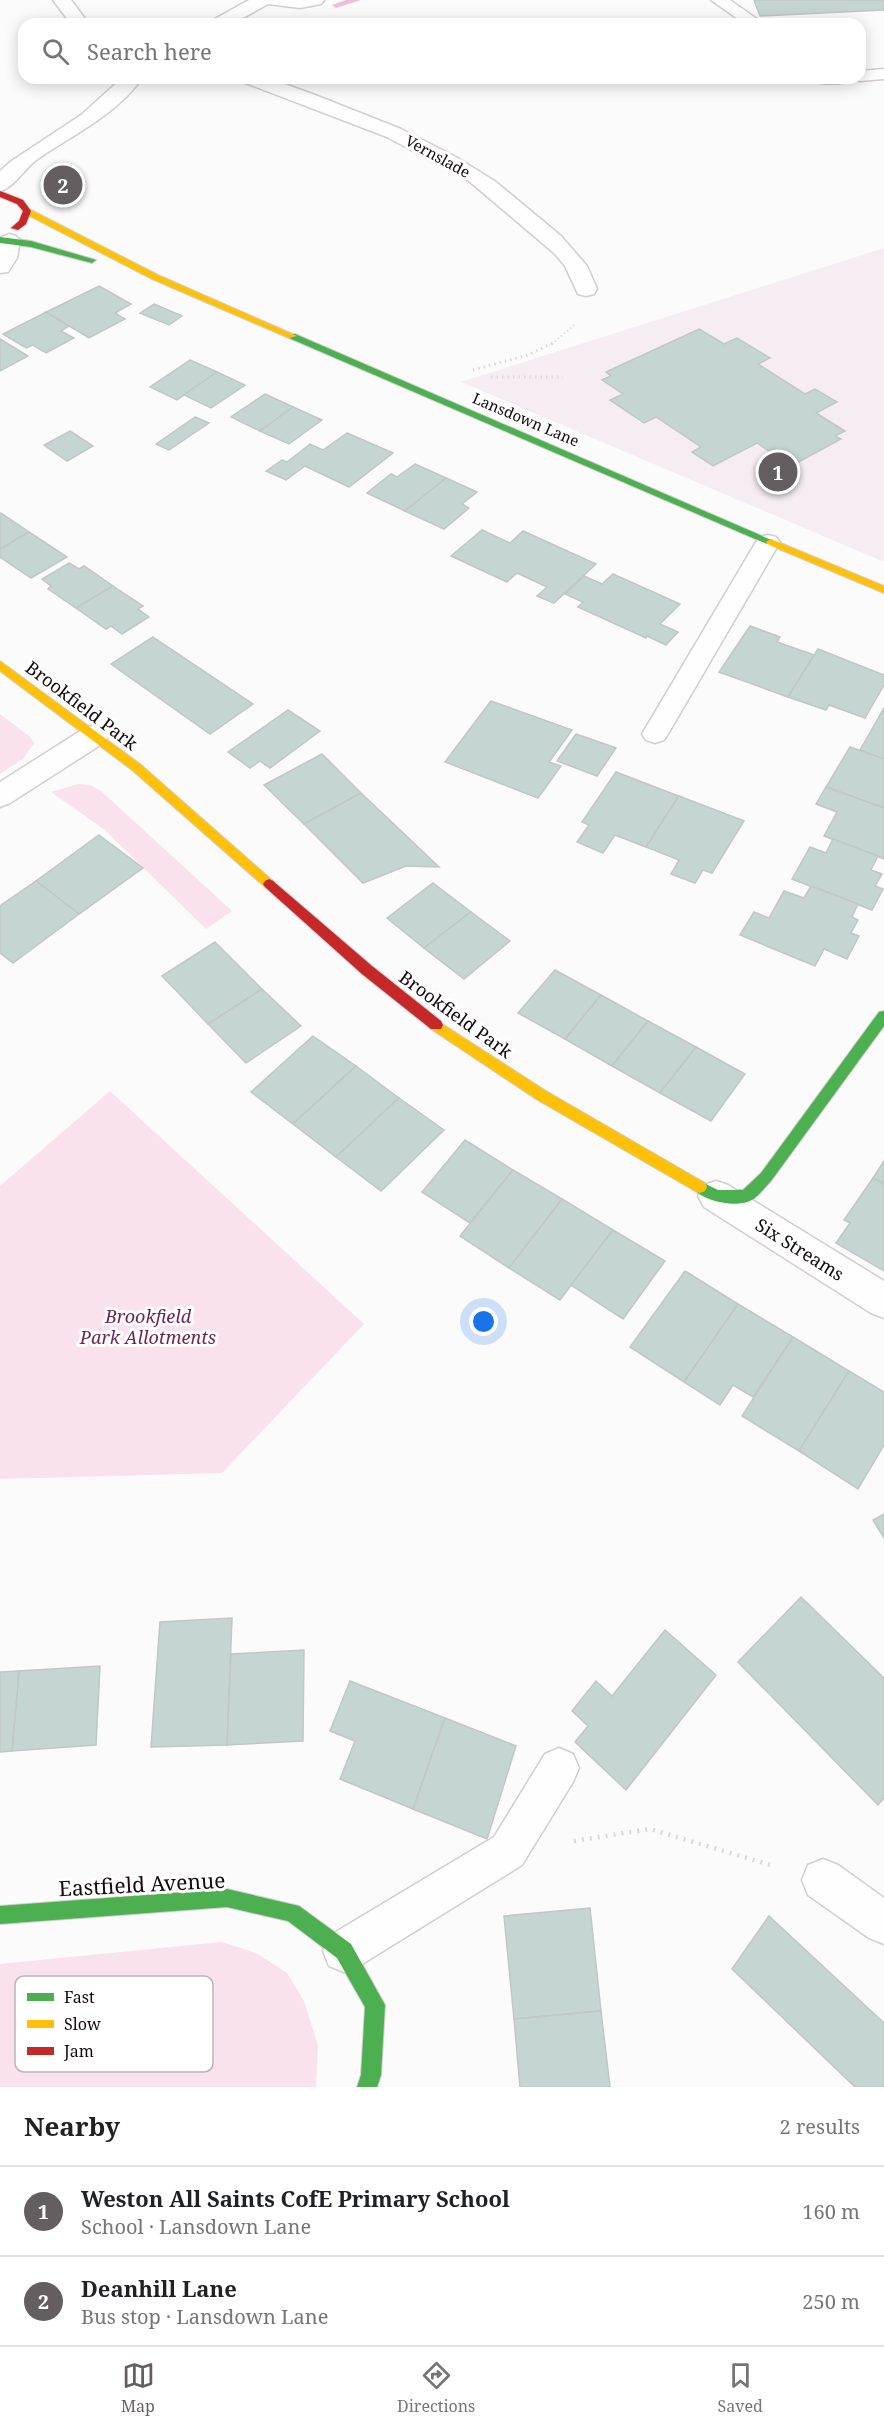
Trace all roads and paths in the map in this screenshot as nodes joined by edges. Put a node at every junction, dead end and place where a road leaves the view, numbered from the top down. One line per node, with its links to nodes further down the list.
1 (62, 0): 6 (street)
2 (262, 0): 7 (street)
3 (274, 0): 4 (street)
4 (315, 0)
5 (719, 0): 8 (lane)
6 (76, 18)
7 (230, 18)
8 (747, 18)
9 (884, 75): 10 (lane)
10 (866, 76)
11 (127, 84): 13 (street)
12 (267, 84): 19 (street, Vernslade)
13 (0, 185)
14 (0, 194): 15 (street, Lansdown Lane)
15 (27, 211): 16 (street); 18 (street, Lansdown Lane)
16 (3, 238): 17 (street); 18 (street, Lansdown Lane)
17 (0, 267)
18 (155, 277): 23 (street, Lansdown Lane)
19 (584, 284): 20 (path)
20 (473, 370)
21 (534, 377): 22 (path)
22 (562, 377)
23 (768, 542): 24 (street, Lansdown Lane); 26 (lane)
24 (884, 590)
25 (0, 665): 27 (street, Brookfield Park)
26 (655, 734)
27 (95, 735): 28 (street); 30 (street, Brookfield Park)
28 (0, 796)
29 (884, 1016): 30 (street)
30 (716, 1196): 31 (street, Six Streams)
31 (884, 1301)
32 (558, 1768): 33 (lane)
33 (508, 1851): 34 (path); 37 (lane)
34 (823, 1880): 36 (lane)
35 (0, 1915): 37 (street, Eastfield Avenue)
36 (884, 1923)
37 (344, 1951): 38 (street, Eastfield Avenue)
38 (367, 2087)

